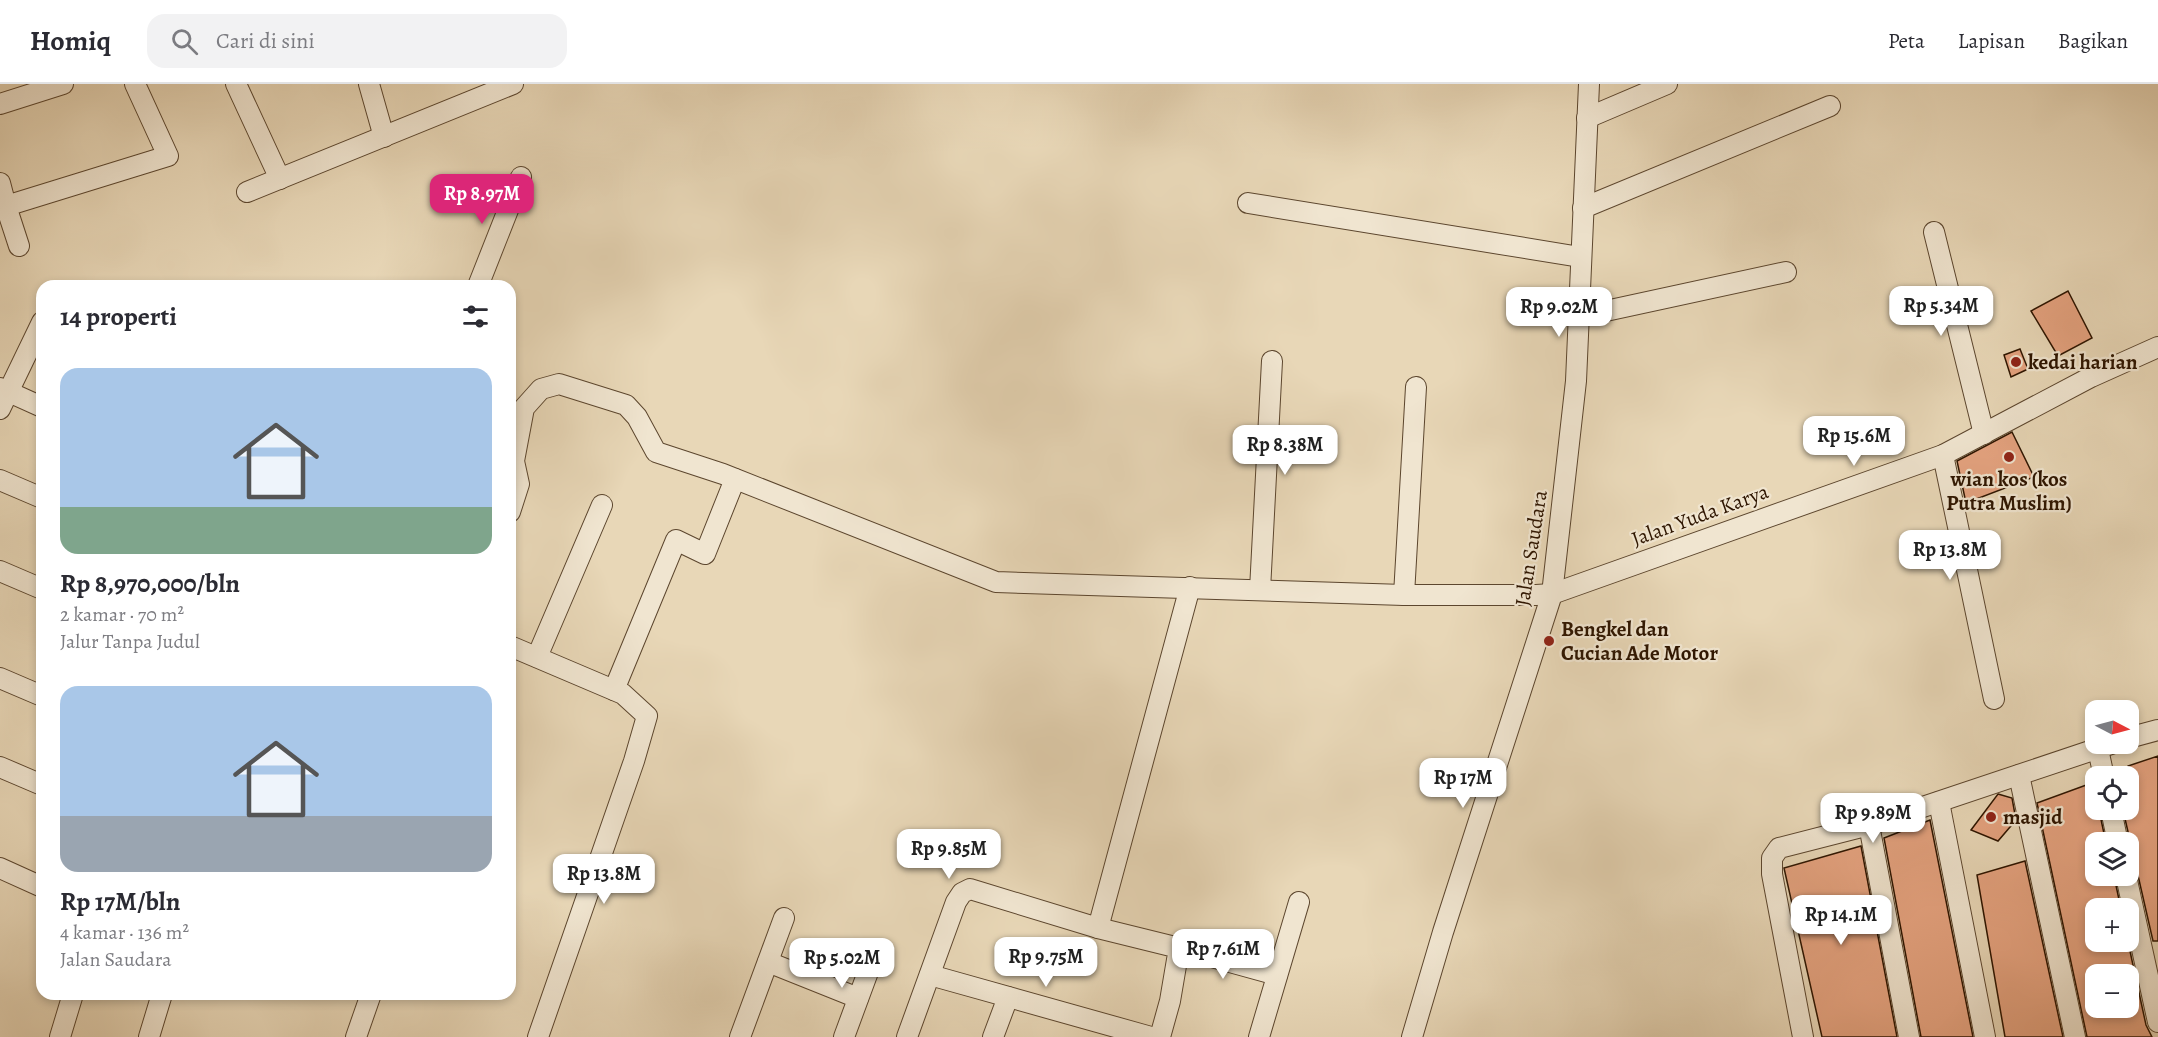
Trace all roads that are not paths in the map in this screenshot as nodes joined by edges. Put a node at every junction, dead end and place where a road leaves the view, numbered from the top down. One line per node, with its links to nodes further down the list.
1 (63, 84): 9 (street)
2 (135, 84): 18 (street)
3 (236, 84): 14 (street)
4 (369, 84): 12 (street)
5 (513, 84): 8 (street)
6 (1589, 84): 11 (street, Jalan Saudara)
7 (1667, 84): 11 (street)
8 (466, 93): 12 (street)
9 (0, 104)
10 (1830, 106): 19 (street)
11 (1587, 118): 19 (street, Jalan Saudara)
12 (384, 137): 14 (street)
13 (521, 177): 24 (street)
14 (280, 179): 16 (street)
15 (0, 183): 18 (street)
16 (247, 192)
17 (1248, 203): 22 (street)
18 (6, 206): 21 (street)
19 (1583, 208): 22 (street, Jalan Saudara)
20 (1935, 232): 33 (street)
21 (19, 246)
22 (1580, 257): 25 (street, Jalan Saudara)
23 (1786, 272): 25 (street)
24 (480, 280)
25 (1578, 317): 46 (street, Jalan Saudara)
26 (36, 333): 30 (street)
27 (2158, 347): 33 (street, Jalan Yuda Karya)
28 (1272, 361): 45 (street)
29 (1416, 387): 47 (street)
30 (5, 390): 31 (street); 32 (street)
31 (36, 404)
32 (0, 409)
33 (1984, 434): 35 (street, Jalan Yuda Karya)
34 (516, 450): 37 (street, Jalan Yuda Karya)
35 (1943, 455): 46 (street, Jalan Yuda Karya); 53 (street)
36 (516, 470): 39 (street, Jalan Yuda Karya)
37 (735, 479): 44 (street, Jalan Yuda Karya); 51 (street)
38 (0, 480): 40 (street)
39 (516, 493)
40 (36, 495)
41 (602, 505): 49 (street)
42 (0, 572): 43 (street)
43 (36, 587)
44 (1190, 587): 45 (street, Jalan Yuda Karya); 67 (street)
45 (1260, 590): 47 (street, Jalan Yuda Karya)
46 (1552, 594): 47 (street, Jalan Yuda Karya); 90 (street, Jalan Saudara)
47 (1404, 595)
48 (516, 648): 49 (street)
49 (537, 657): 51 (street)
50 (0, 678): 52 (street)
51 (614, 690): 82 (street)
52 (36, 693)
53 (1994, 699)
54 (2158, 730): 55 (street)
55 (2139, 735)
56 (2085, 752): 58 (street)
57 (0, 767): 59 (street)
58 (2019, 775): 60 (street); 94 (street)
59 (36, 782)
60 (1939, 802): 61 (street); 93 (street)
61 (1869, 825): 91 (street); 92 (street)
62 (0, 868): 63 (street)
63 (36, 884)
64 (2128, 886): 78 (street)
65 (1299, 902): 72 (street)
66 (784, 918): 70 (street)
67 (1098, 928): 68 (street); 71 (street)
68 (1179, 948): 72 (street); 88 (street)
69 (875, 953): 74 (street)
70 (768, 962): 74 (street); 83 (street)
71 (930, 975): 73 (street); 85 (street)
72 (1277, 975): 89 (street)
73 (1008, 997): 86 (street); 87 (street)
74 (858, 998): 84 (street)
75 (71, 1000): 79 (street)
76 (160, 1000): 80 (street)
77 (369, 1000): 81 (street)
78 (2158, 1022)
79 (60, 1037)
80 (149, 1037)
81 (356, 1037)
82 (538, 1037)
83 (740, 1037)
84 (844, 1037)
85 (907, 1037)
86 (993, 1037)
87 (1151, 1037)
88 (1160, 1037)
89 (1259, 1037)
90 (1412, 1037)
91 (1803, 1037)
92 (1909, 1037)
93 (1985, 1037)
94 (2075, 1037)

